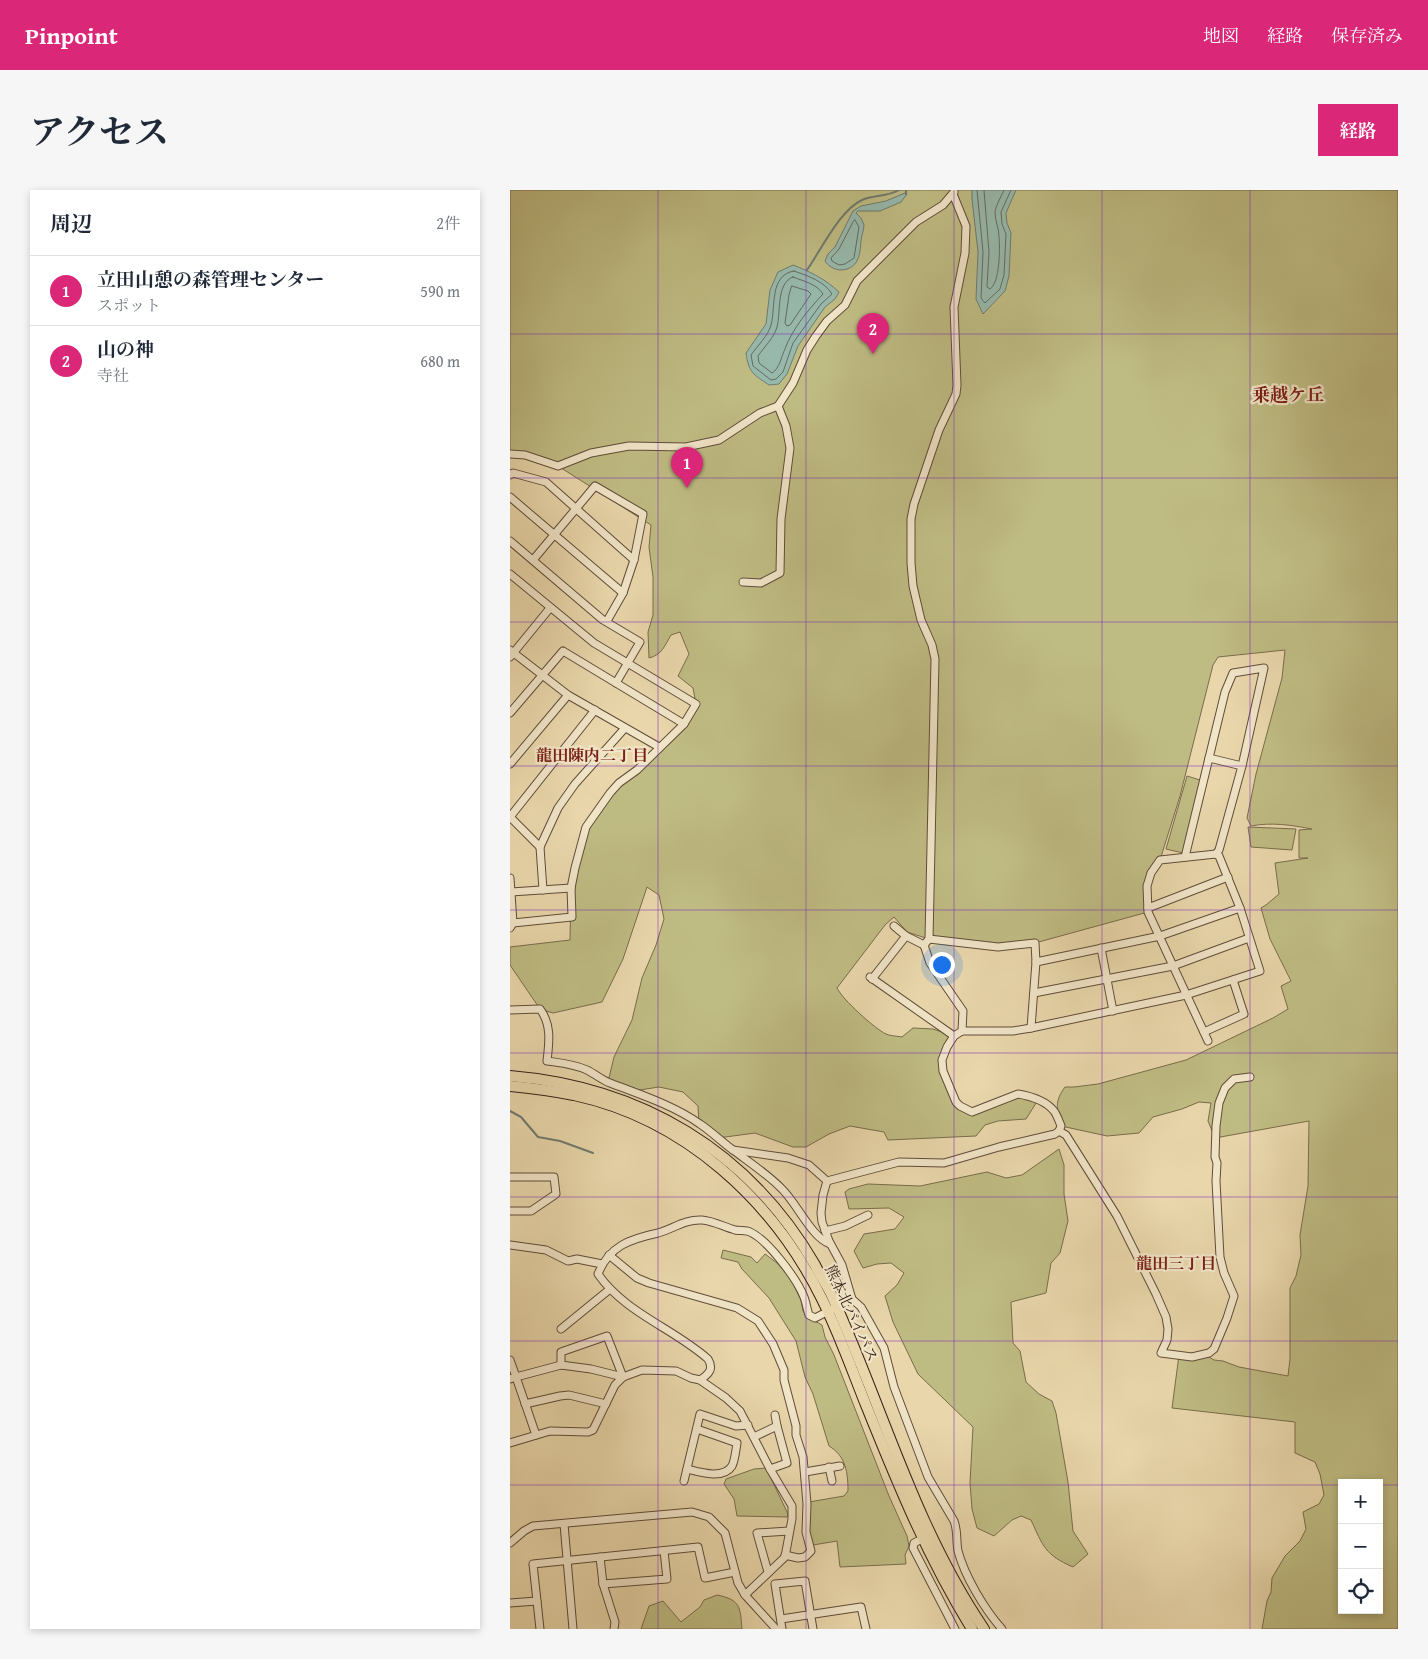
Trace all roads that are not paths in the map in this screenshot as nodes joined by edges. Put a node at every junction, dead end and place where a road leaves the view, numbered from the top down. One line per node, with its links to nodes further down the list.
1 (954, 192): 2 (street); 45 (street)
2 (778, 406): 3 (street); 12 (street)
3 (510, 454)
4 (510, 475): 6 (street)
5 (510, 498): 7 (street)
6 (576, 510): 7 (street); 10 (street); 10 (street)
7 (555, 535): 9 (street); 13 (street)
8 (510, 542): 9 (street)
9 (533, 560): 15 (street)
10 (634, 560): 13 (street)
11 (510, 574): 14 (street)
12 (742, 582)
13 (623, 594): 15 (street)
14 (550, 608): 16 (street); 17 (street)
15 (606, 622): 17 (street)
16 (511, 653): 18 (street)
17 (628, 663): 19 (street); 23 (street)
18 (543, 675): 19 (street); 20 (street); 22 (street)
19 (616, 683): 23 (street)
20 (568, 695): 21 (street); 27 (street)
21 (594, 710): 24 (street); 29 (street)
22 (510, 713)
23 (684, 724): 25 (street)
24 (625, 728): 25 (street); 30 (street)
25 (659, 747): 35 (street)
26 (1209, 758): 28 (street); 28 (street); 32 (street)
27 (510, 764)
28 (1242, 766): 31 (street)
29 (510, 817): 30 (street)
30 (540, 847): 36 (street)
31 (1216, 854): 32 (street); 33 (street)
32 (1185, 856): 38 (street)
33 (1228, 877): 38 (street); 39 (street)
34 (510, 878): 37 (street)
35 (571, 888): 36 (street); 40 (street)
36 (543, 890): 37 (street)
37 (511, 892): 40 (street)
38 (1148, 908): 43 (street)
39 (1240, 908): 43 (street); 44 (street)
40 (512, 926)
41 (894, 926): 42 (street)
42 (906, 936): 45 (street); 58 (street)
43 (1160, 936): 46 (street); 48 (street)
44 (1249, 938): 48 (street); 50 (street)
45 (926, 942): 47 (street); 56 (street)
46 (1101, 948): 47 (street); 49 (street)
47 (1036, 962): 51 (street)
48 (1173, 966): 49 (street); 52 (street)
49 (1107, 979): 51 (street); 54 (street)
50 (1233, 980): 52 (street); 57 (street)
51 (1034, 993): 55 (street)
52 (1186, 995): 54 (street); 57 (street)
53 (510, 1010): 64 (street)
54 (1113, 1011): 55 (street)
55 (1031, 1028): 56 (street)
56 (962, 1032): 58 (street)
57 (1204, 1032): 59 (street)
58 (954, 1036): 63 (street)
59 (1208, 1041)
60 (510, 1076): 76 (highway, 熊本北バイパス)
61 (1250, 1077): 63 (street)
62 (510, 1086): 76 (highway, 熊本北バイパス)
63 (1059, 1131): 66 (street)
64 (732, 1149): 66 (street); 70 (street)
65 (510, 1177): 67 (street)
66 (827, 1182): 69 (street)
67 (510, 1211)
68 (868, 1215): 69 (street)
69 (825, 1231): 70 (street)
70 (830, 1244): 75 (street)
71 (510, 1245): 73 (street)
72 (609, 1254): 73 (street); 76 (street); 96 (street)
73 (602, 1264): 74 (street)
74 (610, 1289): 77 (street); 82 (street)
75 (852, 1299): 76 (street); 110 (street)
76 (832, 1309): 101 (highway, 熊本北バイパス); 111 (highway, 熊本北バイパス)
77 (561, 1329)
78 (510, 1360): 81 (street)
79 (561, 1365): 80 (street); 80 (street); 81 (street)
80 (623, 1377): 82 (street); 84 (street)
81 (513, 1378): 83 (street)
82 (700, 1380): 86 (street)
83 (525, 1404): 84 (street); 89 (street)
84 (606, 1404): 89 (street)
85 (775, 1415): 87 (street)
86 (748, 1425): 88 (street); 90 (street)
87 (777, 1426): 90 (street); 95 (street)
88 (697, 1429): 94 (street); 94 (street)
89 (536, 1435): 91 (street)
90 (754, 1437): 95 (street)
91 (510, 1443)
92 (840, 1466): 93 (street)
93 (830, 1468): 96 (street); 98 (street)
94 (687, 1469): 97 (street)
95 (770, 1469): 100 (street)
96 (805, 1472): 104 (street)
97 (684, 1481)
98 (832, 1481)
99 (564, 1524): 102 (street); 106 (street); 107 (street)
100 (789, 1531): 104 (street); 108 (street)
101 (922, 1539): 124 (street); 125 (highway, 熊本北バイパス)
102 (510, 1543)
103 (664, 1550): 105 (street); 107 (street); 109 (street)
104 (785, 1555): 108 (street)
105 (600, 1557): 106 (street); 109 (street)
106 (567, 1560): 113 (street); 118 (street)
107 (735, 1572): 112 (street)
108 (768, 1572): 112 (street)
109 (603, 1584): 119 (street)
110 (974, 1587): 111 (street); 127 (street)
111 (961, 1594): 126 (highway, 熊本北バイパス)
112 (745, 1595): 120 (street)
113 (537, 1601): 114 (street); 117 (street)
114 (510, 1603)
115 (811, 1614): 116 (street); 116 (street); 122 (street); 123 (street)
116 (781, 1619): 121 (street)
117 (540, 1629)
118 (573, 1629)
119 (614, 1629)
120 (776, 1629)
121 (782, 1629)
122 (814, 1629)
123 (866, 1629)
124 (955, 1629)
125 (972, 1629)
126 (984, 1629)
127 (1002, 1629)

